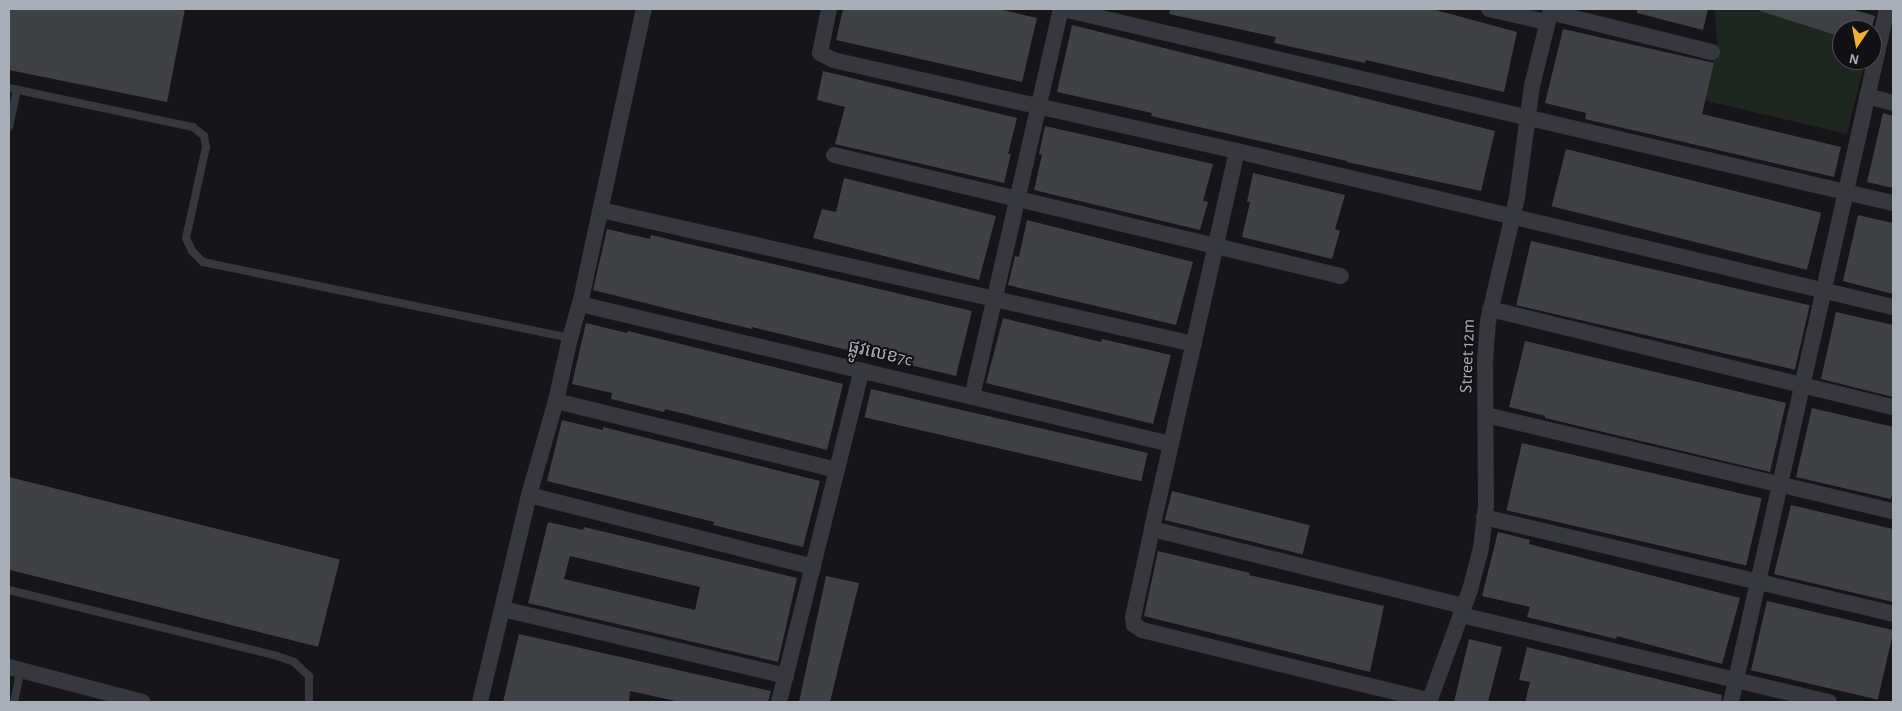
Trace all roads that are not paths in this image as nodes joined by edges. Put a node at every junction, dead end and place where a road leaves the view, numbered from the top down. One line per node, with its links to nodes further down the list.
1 (644, 9): 20 (street)
2 (829, 9): 12 (street)
3 (1062, 9): 12 (street); 13 (street)
4 (1489, 9): 6 (street)
5 (1887, 9): 10 (street)
6 (1549, 14): 7 (street); 13 (street, Street 12m)
7 (1712, 52)
8 (9, 88): 9 (lane)
9 (17, 90): 14 (lane); 29 (lane)
10 (1867, 96): 11 (street); 17 (street)
11 (1893, 102)
12 (1039, 107): 15 (street); 18 (street)
13 (1528, 119): 17 (street); 21 (street, Street 12m)
14 (9, 126)
15 (1237, 151): 21 (street); 22 (street)
16 (834, 155): 18 (street)
17 (1846, 192): 19 (street); 24 (street)
18 (1018, 198): 22 (street); 25 (street)
19 (1893, 204)
20 (602, 210): 25 (street); 26 (street)
21 (1513, 218): 24 (street); 28 (street, Street 12m)
22 (1216, 246): 23 (street); 30 (street)
23 (1340, 276)
24 (1824, 290): 27 (street); 32 (street)
25 (994, 299): 30 (street); 33 (street)
26 (580, 304): 29 (street); 31 (street, ផ្លូវលេខ7c)
27 (1893, 306)
28 (1490, 309): 32 (street); 36 (street, Street 12m)
29 (570, 338): 34 (street)
30 (1194, 344): 37 (street)
31 (862, 370): 33 (street, ផ្លូវលេខ7c); 38 (street)
32 (1803, 385): 35 (street); 39 (street)
33 (972, 397): 37 (street, ផ្លូវលេខ7c)
34 (556, 401): 38 (street); 40 (street)
35 (1893, 407)
36 (1486, 415): 39 (street); 42 (street, Street 12m)
37 (1171, 444): 43 (street)
38 (837, 470): 44 (street)
39 (1780, 484): 41 (street); 45 (street)
40 (530, 495): 44 (street); 47 (street)
41 (1893, 511)
42 (1484, 517): 45 (street); 48 (street, Street 12m)
43 (1152, 529): 48 (street); 53 (street)
44 (813, 567): 51 (street)
45 (1758, 582): 49 (street); 52 (street)
46 (9, 590): 56 (lane)
47 (503, 609): 51 (street); 57 (street)
48 (1463, 611): 52 (street); 53 (street, Street 12m)
49 (1893, 614)
50 (15, 668): 54 (lane); 55 (street)
51 (786, 676): 58 (street)
52 (1736, 680): 59 (street); 60 (street)
53 (1430, 701)
54 (14, 702)
55 (142, 702)
56 (309, 702)
57 (480, 702)
58 (780, 702)
59 (1732, 702)
60 (1828, 702)

